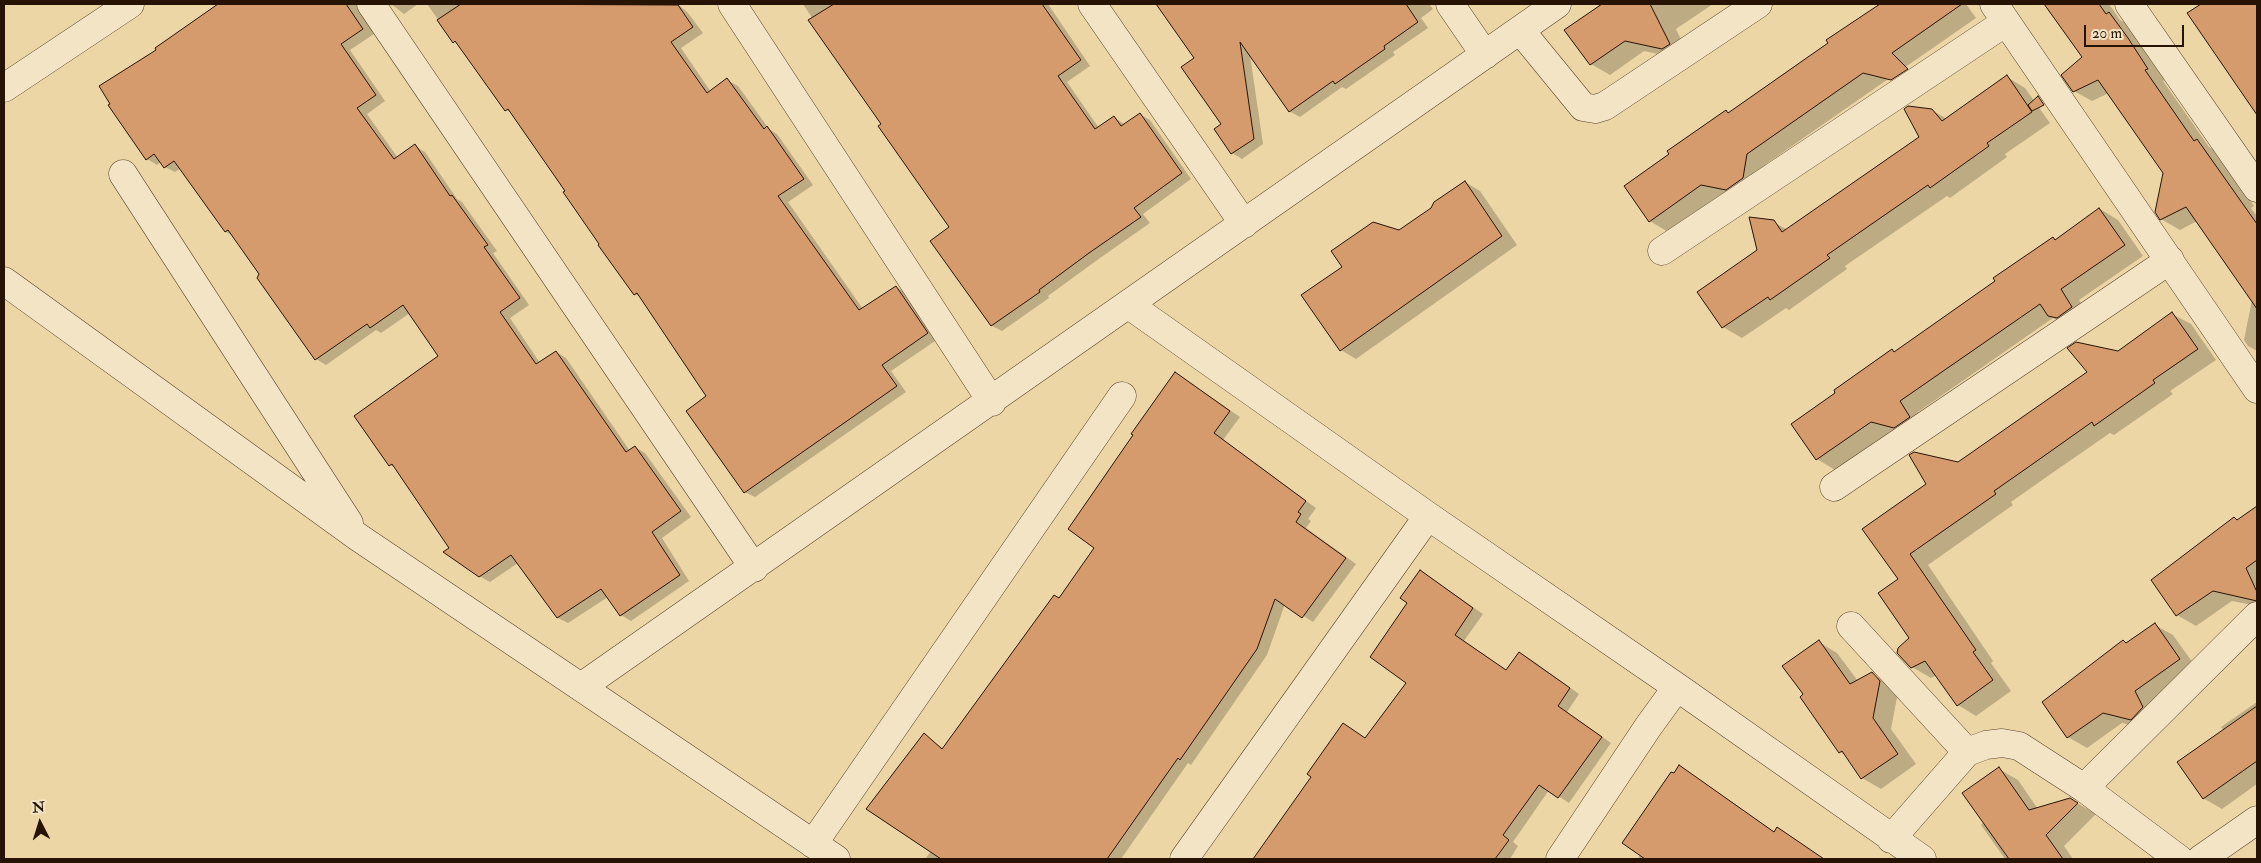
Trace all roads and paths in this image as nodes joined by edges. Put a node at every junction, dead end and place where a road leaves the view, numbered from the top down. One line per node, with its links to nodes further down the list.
1 (130, 4): 12 (street)
2 (371, 4): 26 (street)
3 (732, 4): 22 (street)
4 (1092, 4): 15 (street)
5 (1450, 4): 11 (street)
6 (1557, 4): 10 (street)
7 (1758, 4): 10 (street)
8 (2129, 4): 14 (street)
9 (2000, 13): 16 (street); 17 (street)
10 (1520, 30): 11 (street)
11 (1486, 55): 15 (street)
12 (4, 88)
13 (123, 174): 25 (street)
14 (2257, 188)
15 (1244, 224): 19 (street)
16 (1662, 251)
17 (2170, 260): 20 (street); 23 (street)
18 (4, 281): 25 (street)
19 (1129, 305): 22 (street); 24 (street)
20 (2257, 389)
21 (1122, 396): 35 (street)
22 (992, 402): 26 (street)
23 (1834, 487)
24 (1428, 516): 30 (street); 37 (street)
25 (358, 537): 29 (street)
26 (754, 568): 29 (street)
27 (2257, 616): 32 (street)
28 (1851, 626): 31 (street)
29 (582, 687): 35 (street)
30 (1677, 687): 34 (street); 38 (street)
31 (1967, 752): 32 (street); 34 (street)
32 (2084, 788): 40 (street)
33 (2257, 820): 41 (street)
34 (1891, 839): 39 (street)
35 (812, 844): 36 (street)
36 (836, 859)
37 (1184, 859)
38 (1560, 859)
39 (1922, 859)
40 (2179, 859)
41 (2202, 859)

